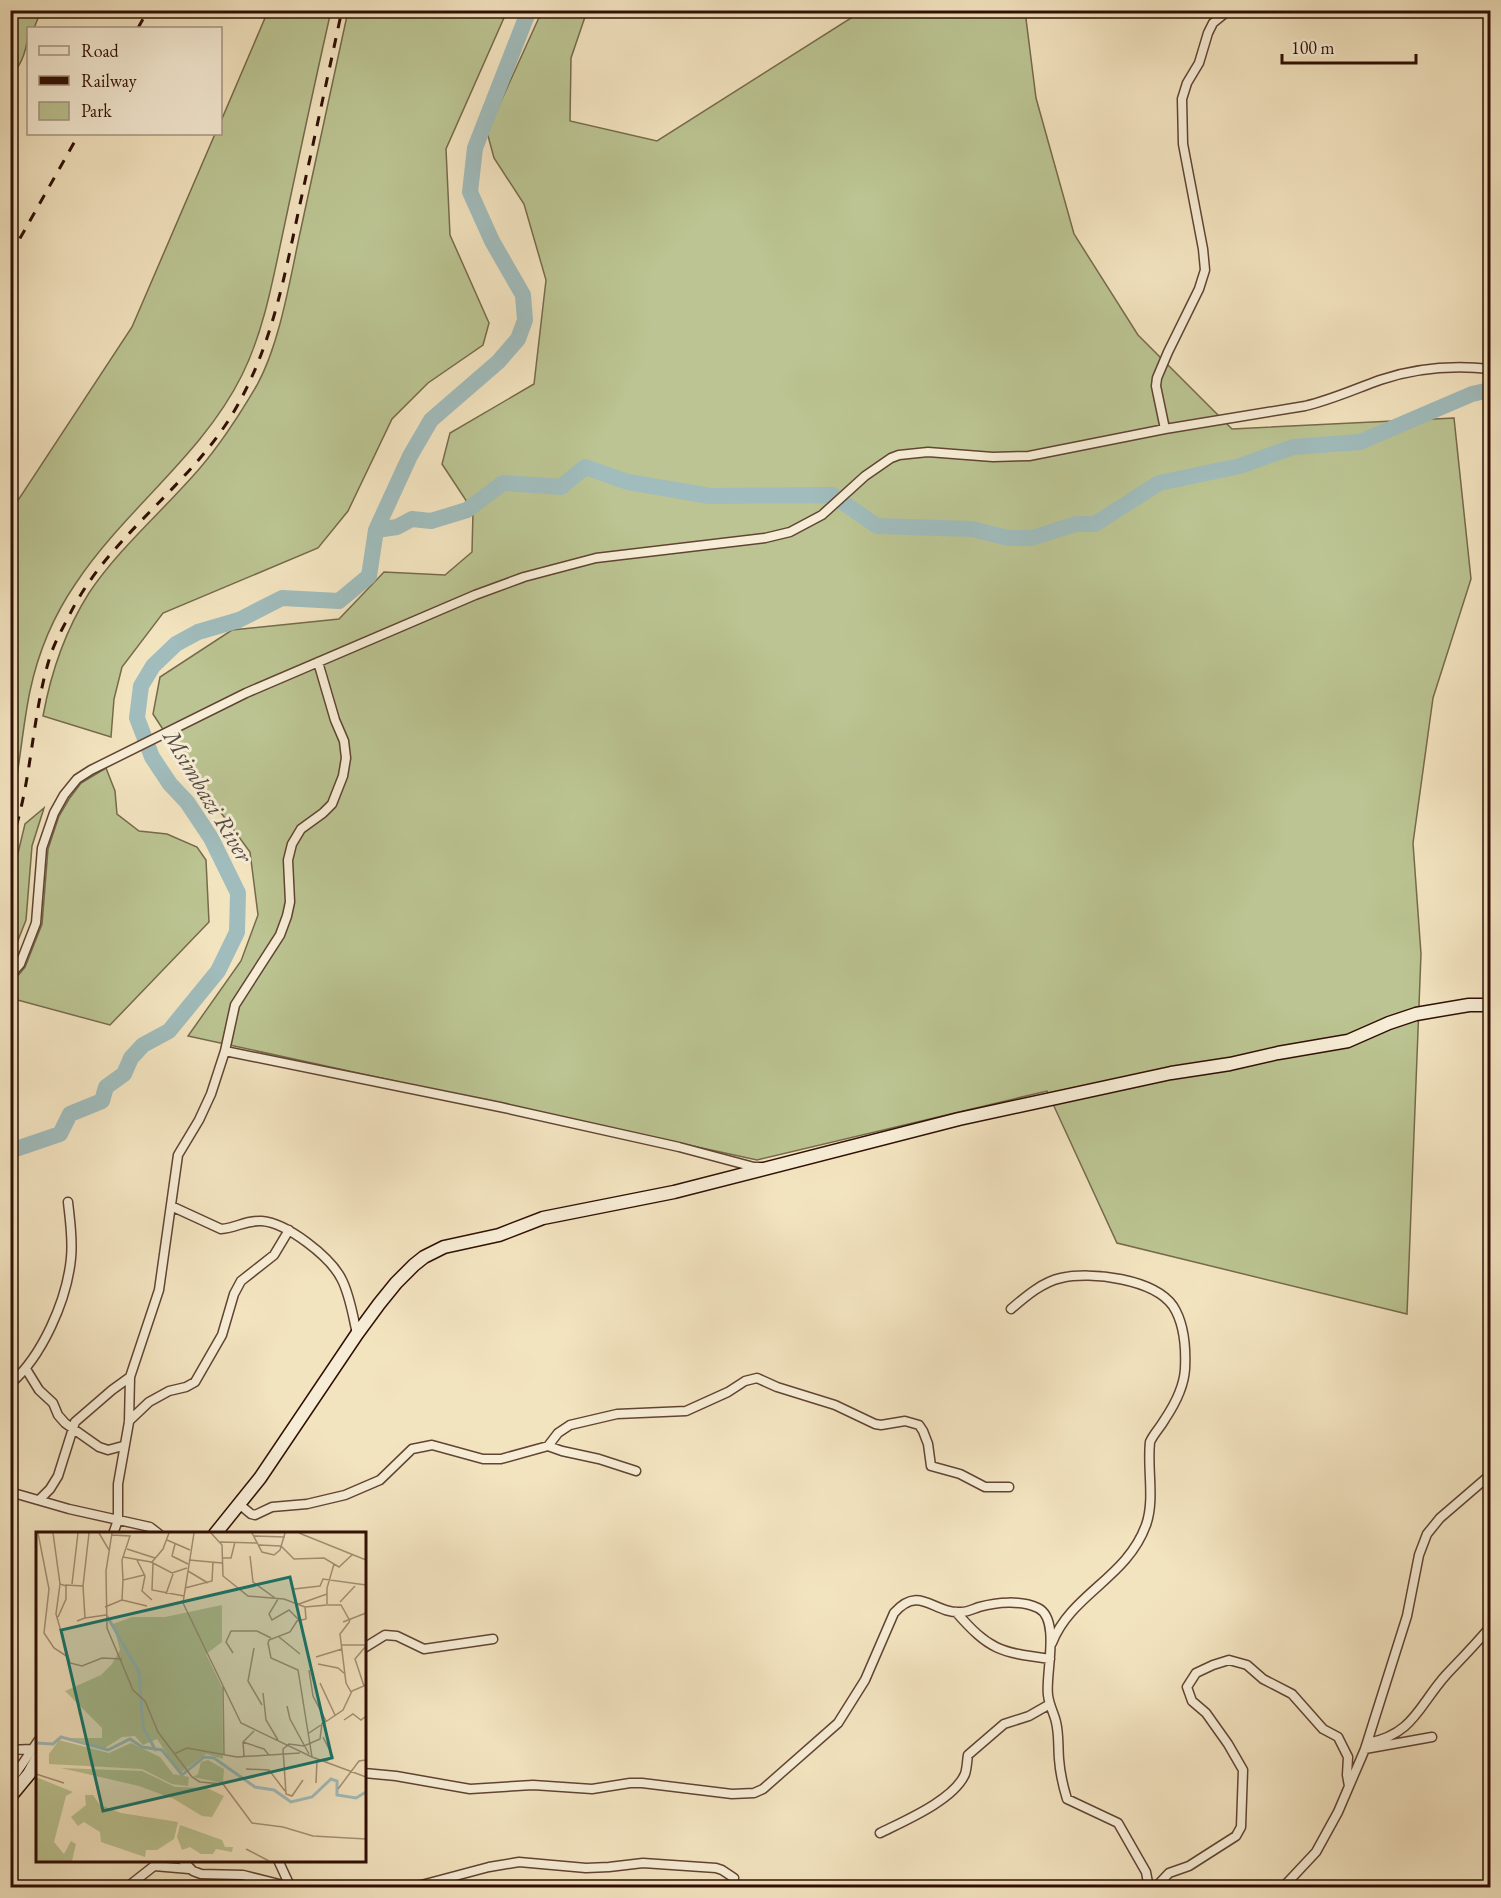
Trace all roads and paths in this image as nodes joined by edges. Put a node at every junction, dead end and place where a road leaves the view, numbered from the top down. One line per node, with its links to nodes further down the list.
1 (1229, 10): 3 (street)
2 (1491, 369): 3 (street)
3 (1165, 429): 4 (street)
4 (318, 662): 5 (street); 7 (street)
5 (10, 975)
6 (1491, 1005): 8 (street)
7 (225, 1051): 8 (street); 10 (street)
8 (765, 1167): 13 (street)
9 (68, 1202): 14 (street)
10 (171, 1206): 11 (street); 15 (street)
11 (289, 1230): 13 (street); 17 (street)
12 (1011, 1309): 35 (street)
13 (357, 1334): 26 (street)
14 (26, 1369): 16 (street); 18 (street)
15 (130, 1377): 17 (street); 18 (street)
16 (10, 1384)
17 (129, 1422): 19 (street)
18 (72, 1428): 19 (street); 25 (street)
19 (123, 1446): 27 (street)
20 (548, 1446): 21 (street); 23 (street); 26 (street)
21 (636, 1471)
22 (1491, 1475): 39 (street)
23 (1009, 1487)
24 (10, 1492): 25 (street)
25 (39, 1500): 27 (street)
26 (239, 1504): 30 (street)
27 (118, 1520): 28 (street); 29 (street)
28 (113, 1532)
29 (158, 1532)
30 (216, 1532)
31 (956, 1612): 35 (street); 36 (street); 42 (street)
32 (1491, 1627): 39 (street)
33 (493, 1639): 34 (street)
34 (366, 1647)
35 (1050, 1647): 36 (street)
36 (1050, 1659): 37 (street)
37 (1050, 1704): 46 (street); 54 (street)
38 (1432, 1737): 39 (street)
39 (1366, 1746): 44 (street)
40 (10, 1750): 41 (street)
41 (34, 1754): 43 (street); 45 (street)
42 (366, 1773)
43 (10, 1782)
44 (1349, 1786): 55 (street); 56 (street)
45 (10, 1797)
46 (880, 1833)
47 (184, 1862): 49 (street)
48 (279, 1862): 52 (street)
49 (189, 1869): 51 (street); 52 (street)
50 (734, 1878): 53 (street)
51 (126, 1887)
52 (291, 1887)
53 (410, 1887)
54 (1149, 1887)
55 (1155, 1887)
56 (1280, 1887)

